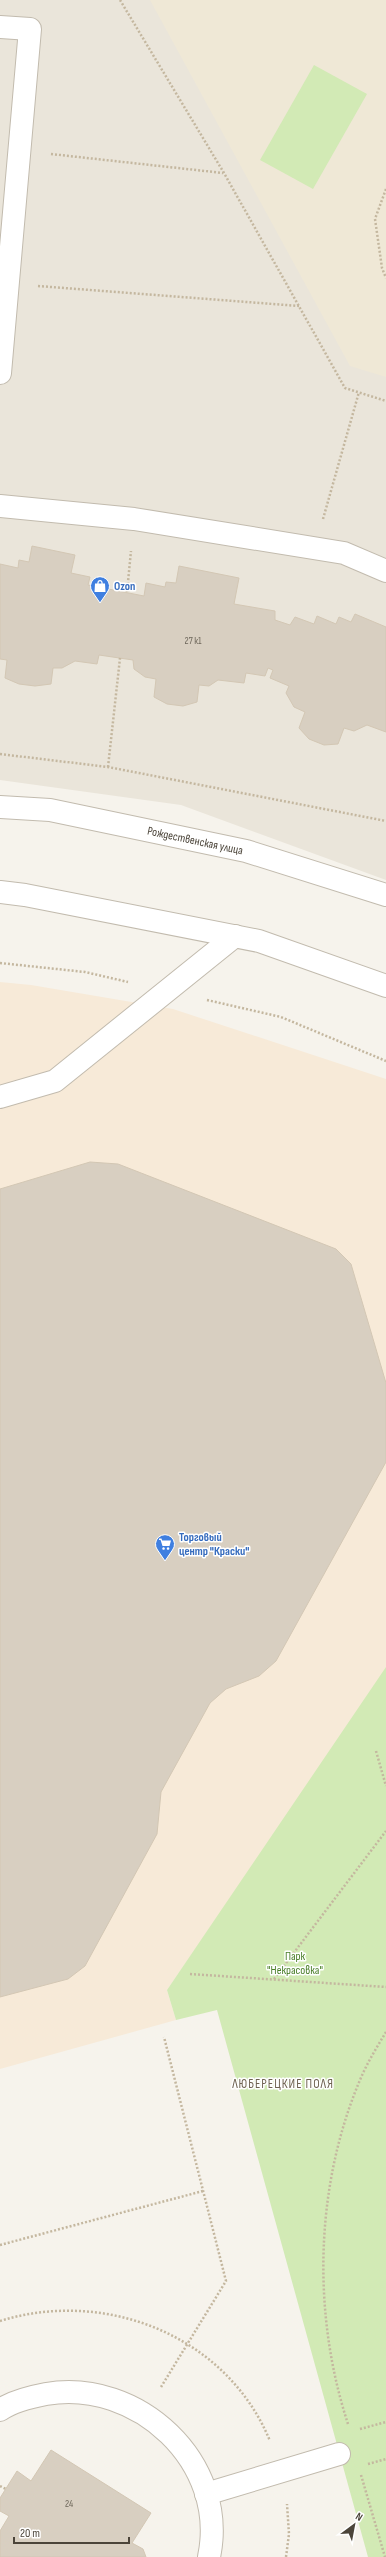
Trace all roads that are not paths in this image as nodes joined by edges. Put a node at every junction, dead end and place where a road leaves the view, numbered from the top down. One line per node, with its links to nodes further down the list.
1 (0, 27): 2 (street)
2 (0, 373)
3 (0, 506): 4 (street)
4 (386, 571)
5 (0, 807): 7 (street, Рождественская улица)
6 (0, 892): 8 (street)
7 (386, 895)
8 (235, 936): 9 (street); 10 (street)
9 (386, 986)
10 (0, 1097)
11 (0, 2410): 13 (street)
12 (339, 2454): 13 (street)
13 (206, 2494): 14 (street)
14 (209, 2557)

